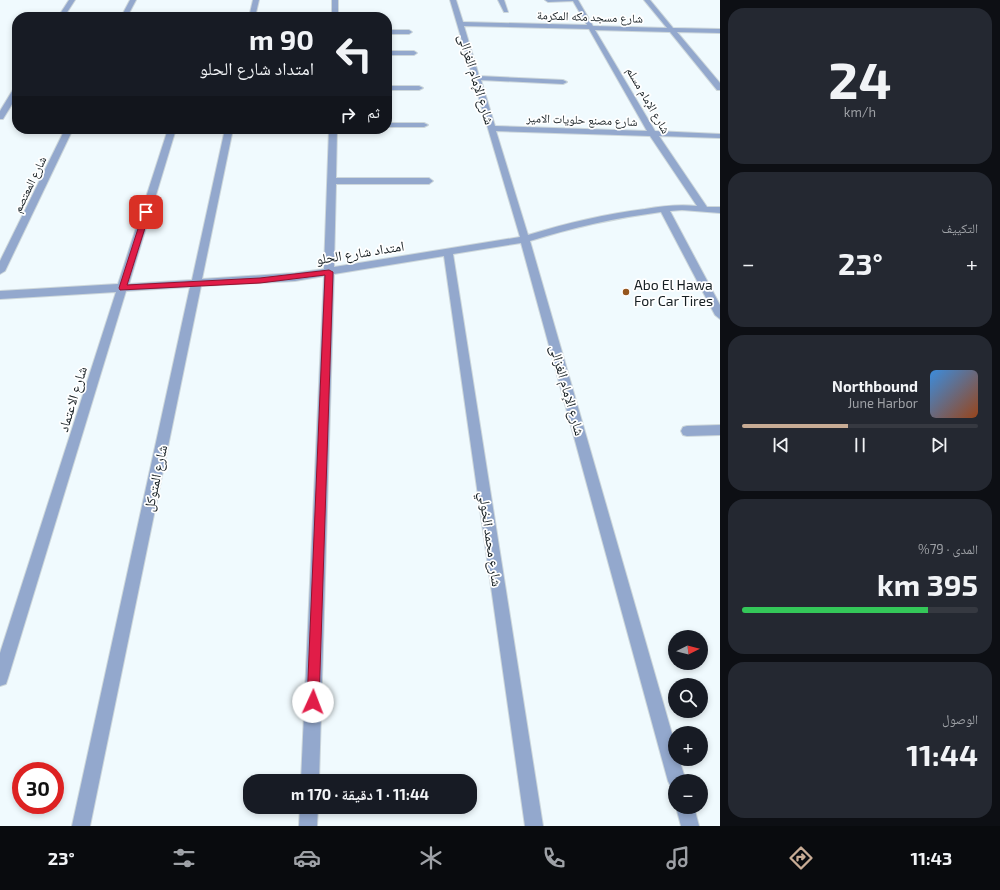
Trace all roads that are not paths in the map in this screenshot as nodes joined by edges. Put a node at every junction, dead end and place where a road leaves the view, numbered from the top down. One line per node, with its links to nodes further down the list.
1 (72, 0): 12 (street)
2 (133, 0): 13 (street)
3 (256, 0): 14 (street)
4 (335, 0): 15 (street)
5 (453, 0): 16 (street, شارع الإمام الغزالى)
6 (501, 0): 11 (street)
7 (548, 0): 8 (street)
8 (571, 0)
9 (575, 0): 17 (street, شارع الإمام مسلم)
10 (647, 0): 18 (street)
11 (506, 11)
12 (65, 12)
13 (127, 12)
14 (253, 12)
15 (335, 12)
16 (460, 24): 17 (street, شارع مسجد مكه المكرمة); 24 (street, شارع الإمام الغزالى)
17 (591, 27): 18 (street, شارع مسجد مكه المكرمة); 38 (street, شارع الإمام مسلم)
18 (671, 30): 19 (street, شارع مسجد مكه المكرمة); 28 (street)
19 (720, 31)
20 (392, 32): 21 (street)
21 (409, 32)
22 (392, 53): 23 (street)
23 (414, 53)
24 (477, 78): 25 (street); 33 (street, شارع الإمام الغزالى)
25 (563, 82)
26 (392, 88): 27 (street)
27 (419, 88)
28 (720, 88)
29 (12, 98): 30 (street)
30 (0, 117)
31 (392, 125): 32 (street)
32 (424, 125)
33 (492, 128): 38 (street, شارع مصنع حلويات الامير); 45 (street, شارع الإمام الغزالى)
34 (67, 134): 47 (street, شارع المعتصم)
35 (170, 134): 50 (street, شارع الاعتماد)
36 (228, 134): 49 (street, شارع المتوكل)
37 (332, 134): 40 (street)
38 (652, 134): 39 (street, شارع مصنع حلويات الامير); 43 (street, شارع الإمام مسلم)
39 (720, 136)
40 (331, 181): 41 (street); 48 (street)
41 (429, 181)
42 (664, 209): 43 (street, امتداد شارع الحلو); 45 (street, امتداد شارع الحلو); 52 (street)
43 (704, 210): 44 (street, امتداد شارع الحلو)
44 (720, 210)
45 (525, 239): 46 (street, امتداد شارع الحلو); 57 (street, شارع الإمام الغزالى)
46 (448, 252): 48 (street, امتداد شارع الحلو); 62 (street, شارع محمد الخولي)
47 (0, 271)
48 (329, 272): 49 (street, امتداد شارع الحلو); 56 (street)
49 (196, 284): 50 (street, امتداد شارع الحلو); 60 (street, شارع المتوكل)
50 (123, 288): 51 (street, امتداد شارع الحلو); 55 (street, شارع الاعتماد)
51 (0, 295)
52 (720, 315)
53 (720, 430): 54 (street)
54 (687, 431)
55 (0, 678)
56 (310, 774)
57 (676, 774)
58 (309, 814): 61 (street)
59 (687, 814): 63 (street)
60 (81, 826)
61 (308, 826)
62 (534, 826)
63 (690, 826)

